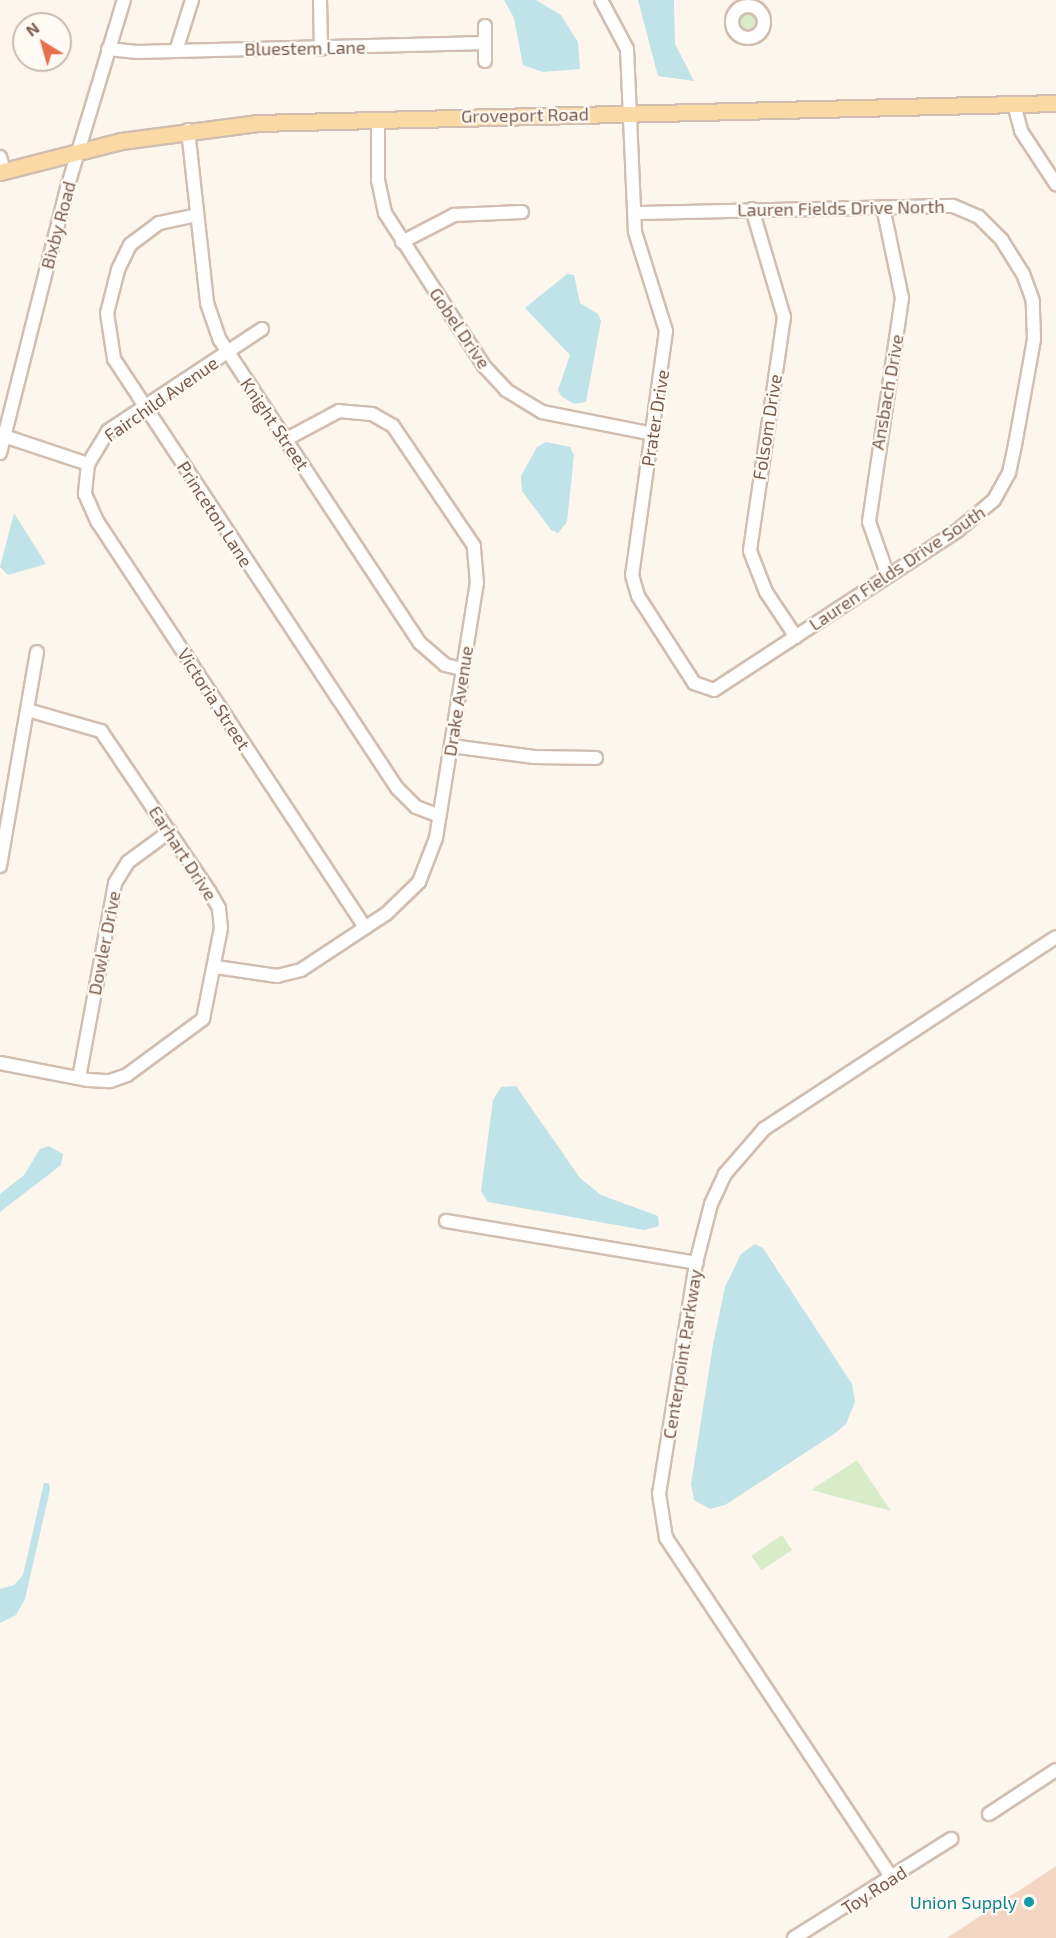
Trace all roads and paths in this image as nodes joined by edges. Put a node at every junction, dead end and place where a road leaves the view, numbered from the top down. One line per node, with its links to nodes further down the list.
1 (124, 0): 7 (street, Bixby Road)
2 (192, 0): 9 (street)
3 (320, 0): 8 (street)
4 (601, 0): 13 (street, Prater Drive)
5 (485, 26): 6 (street)
6 (485, 43): 8 (street, Bluestem Lane); 10 (street)
7 (108, 49): 9 (street, Bluestem Lane); 16 (street, Bixby Road)
8 (321, 49): 9 (street, Bluestem Lane)
9 (176, 51)
10 (485, 61)
11 (1056, 103): 12 (main road, Groveport Road)
12 (1014, 104): 13 (main road, Groveport Road); 18 (street)
13 (628, 112): 14 (main road, Groveport Road); 22 (street, Prater Drive)
14 (378, 119): 15 (main road, Groveport Road); 24 (street, Gobel Drive)
15 (188, 130): 16 (main road, Groveport Road); 23 (street, Knight Street)
16 (78, 150): 17 (main road, Groveport Road); 30 (street, Bixby Road)
17 (1, 167)
18 (1056, 184)
19 (883, 207): 20 (street, Lauren Fields Drive North); 25 (street, Lauren Fields Drive North); 34 (street, Ansbach Drive)
20 (752, 210): 22 (street, Lauren Fields Drive North); 35 (street, Folsom Drive)
21 (522, 212): 24 (street)
22 (634, 213): 29 (street, Prater Drive)
23 (197, 214): 27 (street, Knight Street); 28 (street, Princeton Lane)
24 (402, 242): 29 (street, Gobel Drive)
25 (1033, 301): 34 (street, Lauren Fields Drive South)
26 (262, 329): 27 (street, Fairchild Avenue)
27 (227, 353): 28 (street, Fairchild Avenue); 31 (street, Knight Street)
28 (145, 407): 33 (street, Fairchild Avenue); 42 (street, Princeton Lane)
29 (653, 434): 38 (street, Prater Drive)
30 (4, 436): 32 (street, Bixby Road); 33 (street)
31 (285, 440): 37 (street, Knight Street); 37 (street, Drake Avenue)
32 (0, 453)
33 (88, 464): 45 (street, Victoria Street)
34 (888, 576): 35 (street, Lauren Fields Drive South)
35 (796, 637): 38 (street, Lauren Fields Drive South)
36 (37, 652): 39 (street)
37 (462, 669): 40 (street, Drake Avenue)
38 (718, 688)
39 (28, 710): 43 (street, Earhart Drive); 44 (street)
40 (451, 746): 41 (street); 42 (street, Drake Avenue)
41 (596, 758)
42 (439, 816): 45 (street, Drake Avenue)
43 (170, 831): 47 (street, Earhart Drive); 49 (street, Dowler Drive)
44 (0, 866)
45 (365, 928): 47 (street, Drake Avenue)
46 (1056, 937): 51 (street, Centerpoint Parkway)
47 (216, 967): 49 (street, Earhart Drive)
48 (0, 1063): 49 (street, Earhart Drive)
49 (79, 1078)
50 (446, 1221): 51 (street)
51 (696, 1263): 55 (street, Centerpoint Parkway)
52 (1056, 1770): 53 (street)
53 (989, 1814)
54 (951, 1839): 55 (street, Toy Road)
55 (892, 1878): 56 (street, Toy Road)
56 (794, 1938)

